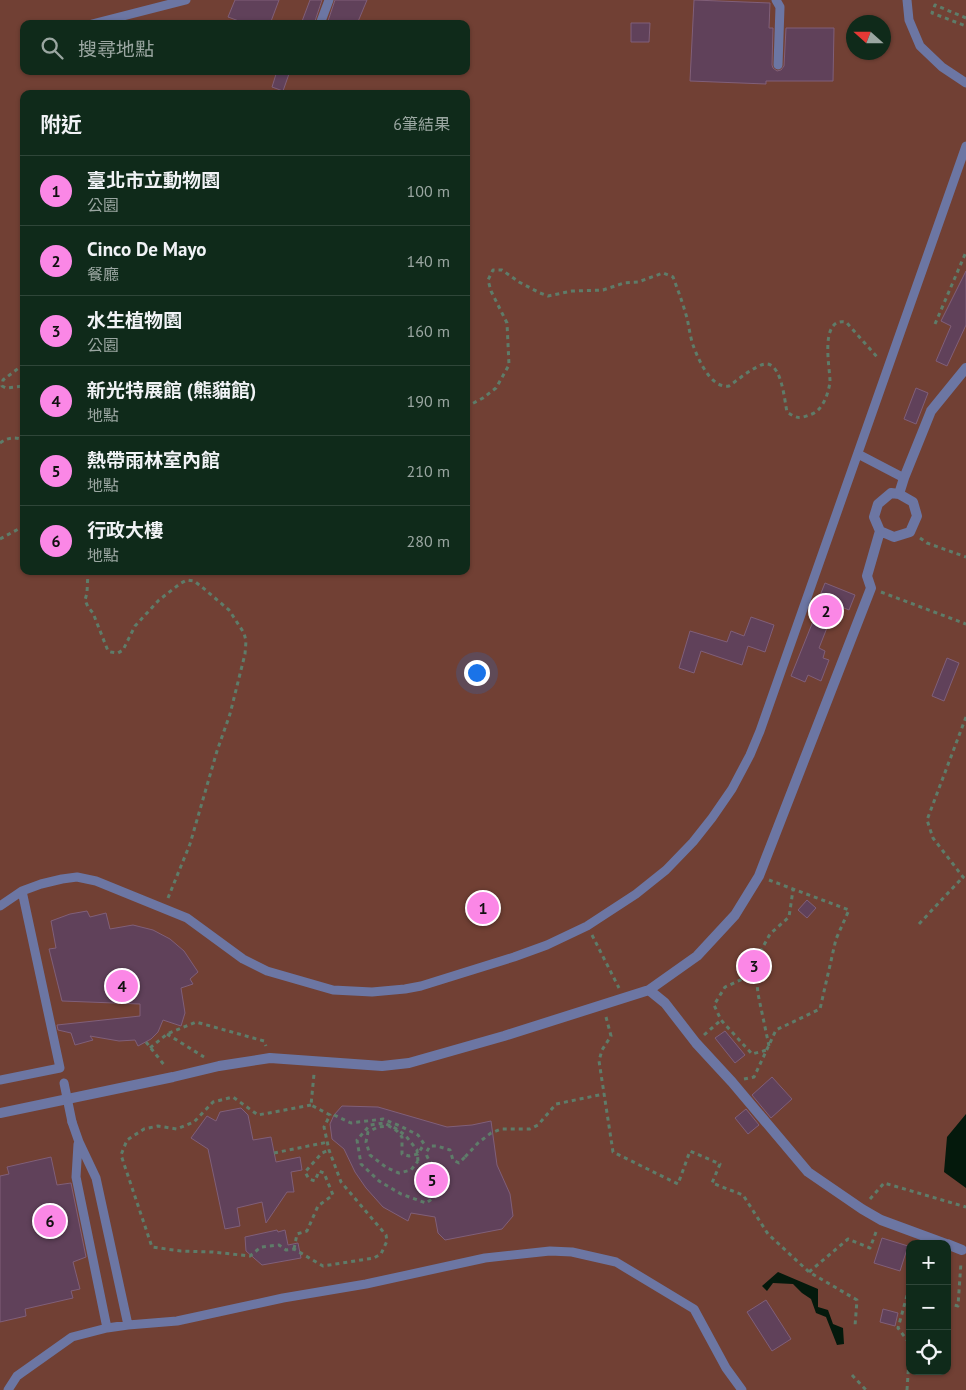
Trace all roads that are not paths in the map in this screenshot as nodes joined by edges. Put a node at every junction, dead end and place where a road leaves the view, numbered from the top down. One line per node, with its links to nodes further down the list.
1 (186, 0): 5 (lane)
2 (329, 0): 6 (lane)
3 (776, 0): 7 (lane)
4 (907, 0): 8 (lane)
5 (108, 20)
6 (322, 20)
7 (778, 65)
8 (966, 83)
9 (966, 146): 11 (lane)
10 (966, 368): 12 (street)
11 (858, 454): 12 (lane); 15 (lane)
12 (904, 478): 13 (street)
13 (899, 494): 14 (street); 14 (street)
14 (880, 531): 17 (street)
15 (22, 891): 16 (lane); 18 (lane)
16 (0, 906)
17 (649, 990): 20 (street); 22 (street)
18 (60, 1068): 19 (lane); 21 (lane, bridge)
19 (0, 1080)
20 (0, 1113)
21 (79, 1142): 25 (lane); 26 (lane)
22 (936, 1240)
23 (951, 1246): 24 (street)
24 (962, 1250)
25 (128, 1325): 26 (lane); 28 (lane)
26 (107, 1328): 27 (lane)
27 (8, 1390)
28 (742, 1390)

